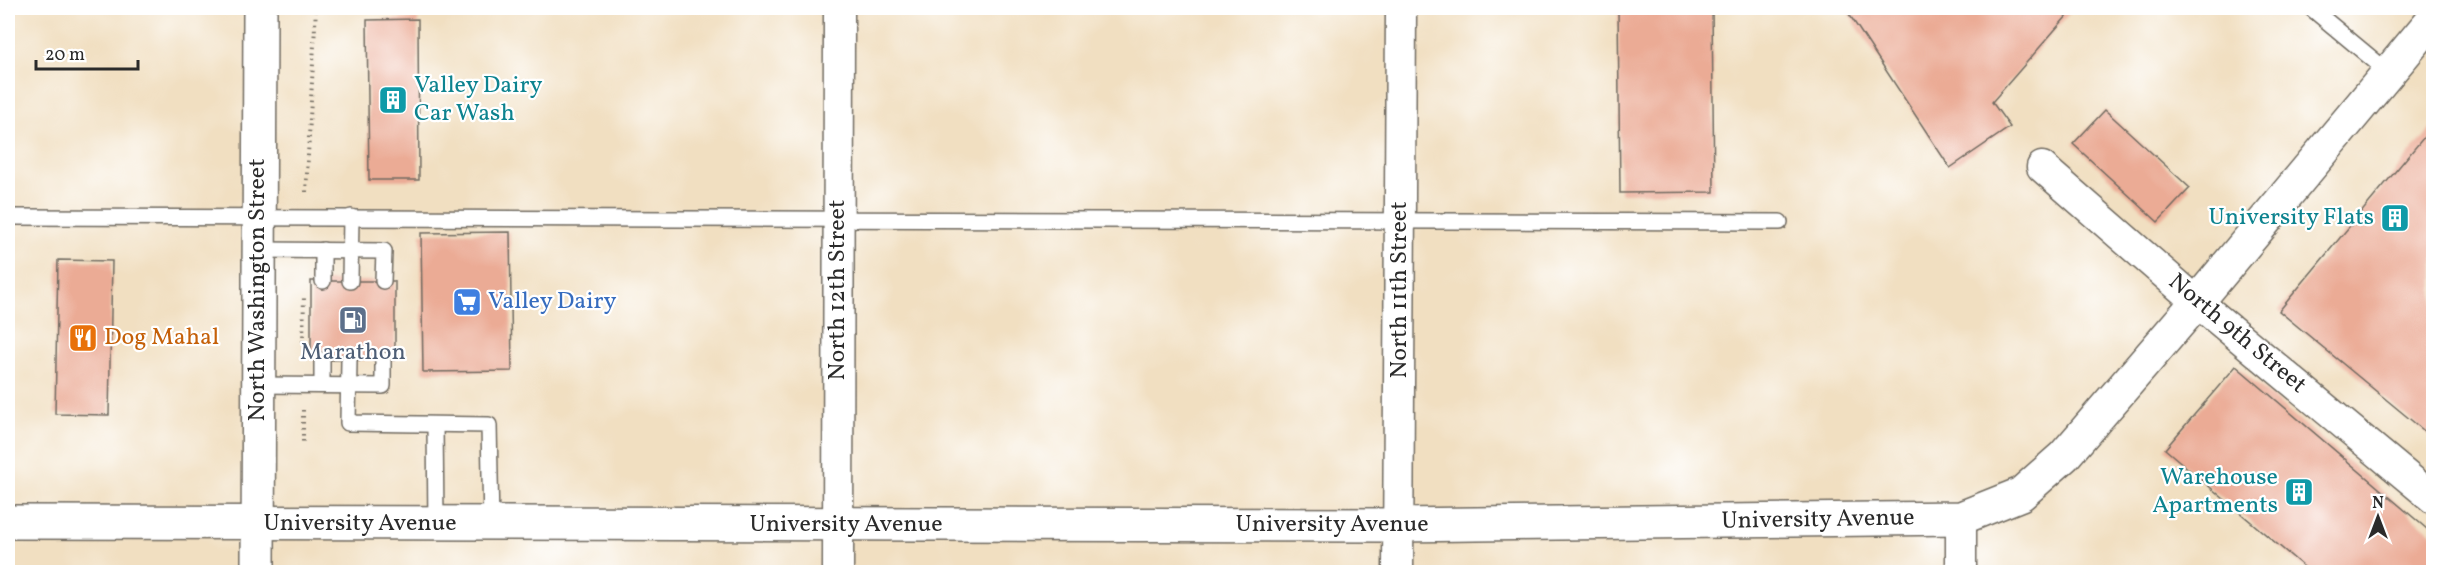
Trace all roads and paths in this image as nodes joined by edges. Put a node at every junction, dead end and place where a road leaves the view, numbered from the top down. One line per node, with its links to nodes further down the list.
1 (260, 8): 9 (street, North Washington Street)
2 (839, 8): 11 (street, North 12th Street)
3 (1401, 8): 12 (street, North 11th Street)
4 (2311, 8): 6 (lane)
5 (2433, 18): 6 (street, University Avenue)
6 (2388, 72): 20 (street, University Avenue)
7 (2042, 167): 20 (street, North 9th Street)
8 (8, 217): 9 (lane)
9 (259, 217): 10 (lane); 14 (street, North Washington Street)
10 (351, 217): 11 (lane); 16 (lane)
11 (838, 220): 12 (lane); 34 (street, North 12th Street)
12 (1400, 221): 13 (lane); 35 (street, North 11th Street)
13 (1780, 222)
14 (259, 250): 15 (lane); 24 (street, North Washington Street)
15 (323, 250): 16 (lane); 17 (lane)
16 (350, 251): 18 (lane); 19 (lane)
17 (322, 280)
18 (350, 280)
19 (383, 280)
20 (2197, 302): 28 (street, North 9th Street); 29 (street, University Avenue)
21 (322, 360): 25 (lane)
22 (349, 360): 26 (lane)
23 (383, 360): 26 (lane)
24 (258, 385): 25 (lane); 32 (street, North Washington Street)
25 (322, 385): 26 (lane)
26 (348, 386): 27 (lane)
27 (435, 425): 31 (lane); 33 (lane)
28 (2433, 499)
29 (1961, 518): 35 (street, University Avenue); 39 (street)
30 (8, 522): 32 (street, University Avenue)
31 (436, 523): 32 (street, University Avenue); 33 (street, University Avenue)
32 (258, 524): 36 (street, North Washington Street)
33 (491, 524): 34 (street, University Avenue)
34 (838, 525): 35 (street, University Avenue); 37 (street, North 12th Street)
35 (1399, 525): 38 (street, North 11th Street)
36 (258, 573)
37 (838, 573)
38 (1398, 573)
39 (1960, 573)

